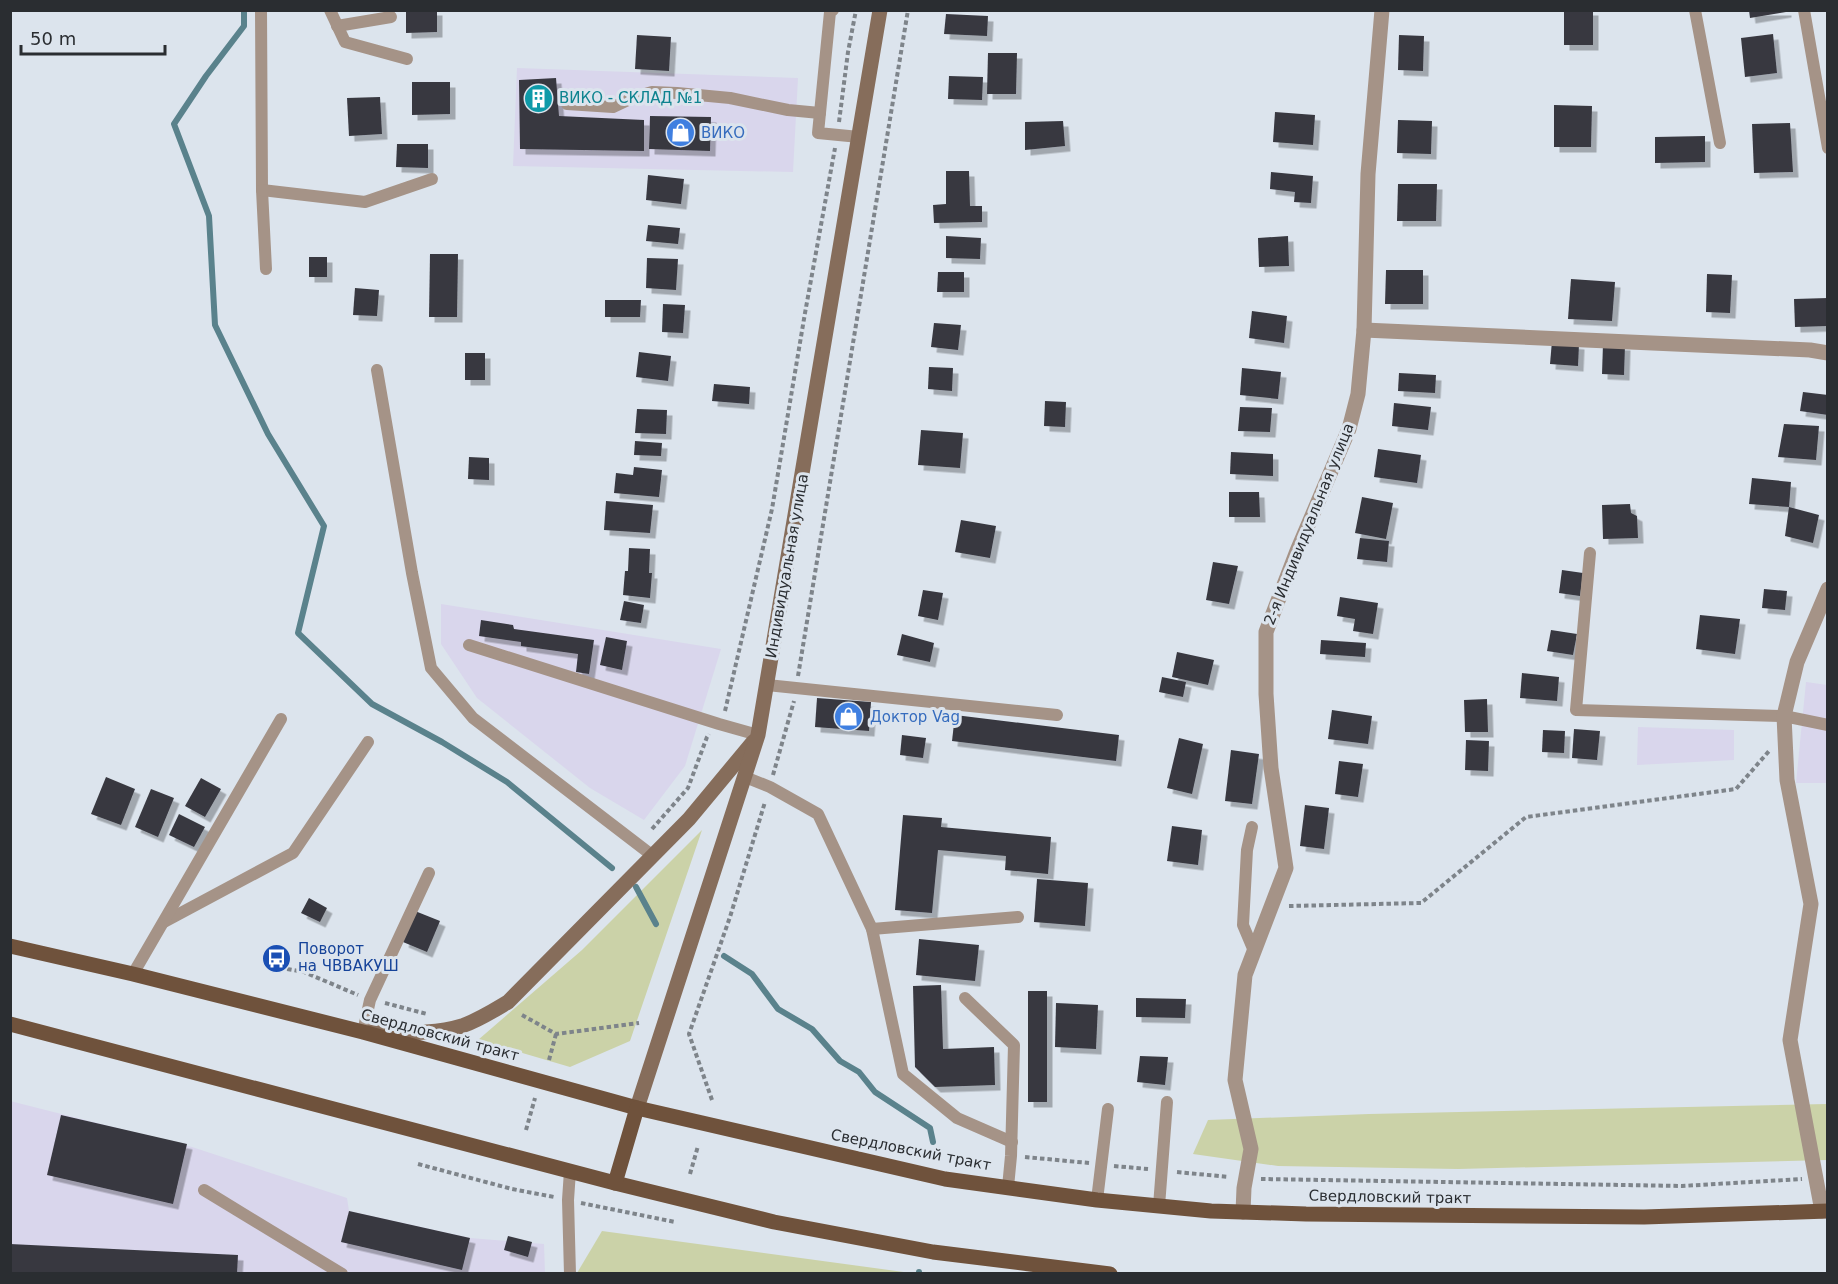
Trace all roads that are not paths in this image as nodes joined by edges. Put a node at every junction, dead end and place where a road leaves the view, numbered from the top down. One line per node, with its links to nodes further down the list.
1 (261, 10): 17 (lane)
2 (330, 10): 9 (lane)
3 (833, 10): 12 (lane)
4 (880, 10): 13 (main road, Индивидуальная улица)
5 (1382, 10): 19 (street, 2-я Индивидуальная улица)
6 (1695, 10): 14 (lane)
7 (1804, 10): 15 (lane)
8 (391, 17): 9 (lane)
9 (337, 26): 10 (lane)
10 (407, 59)
11 (567, 104): 12 (lane)
12 (820, 113): 13 (lane)
13 (860, 137): 25 (main road, Индивидуальная улица)
14 (1720, 143)
15 (1827, 148)
16 (432, 179): 17 (lane)
17 (262, 190): 18 (lane)
18 (266, 269)
19 (1364, 330): 20 (street); 40 (street, 2-я Индивидуальная улица)
20 (1827, 353)
21 (377, 370): 34 (lane)
22 (1590, 553): 27 (lane)
23 (1827, 589): 27 (street)
24 (469, 645): 30 (lane)
25 (767, 685): 26 (lane); 30 (main road, Индивидуальная улица)
26 (1057, 715)
27 (1784, 716): 29 (lane); 55 (street)
28 (281, 719): 37 (lane)
29 (1827, 725)
30 (758, 735): 32 (main road, Индивидуальная улица); 34 (main road)
31 (368, 742): 37 (lane)
32 (745, 777): 38 (lane); 46 (main road, Индивидуальная улица)
33 (1251, 827): 40 (lane)
34 (653, 856): 44 (main road)
35 (429, 873): 44 (lane)
36 (1018, 917): 38 (lane)
37 (163, 923): 41 (lane)
38 (872, 929): 48 (lane)
39 (10, 946): 41 (main road, Свердловский тракт)
40 (1254, 951): 56 (street, 2-я Индивидуальная улица)
41 (133, 974): 44 (main road, Свердловский тракт)
42 (965, 998): 48 (lane)
43 (10, 1024): 49 (main road)
44 (363, 1032): 46 (main road, Свердловский тракт)
45 (1167, 1102): 54 (lane)
46 (637, 1108): 50 (main road); 51 (main road, Свердловский тракт)
47 (1108, 1109): 53 (lane)
48 (1011, 1142): 51 (lane)
49 (570, 1171): 50 (main road); 58 (lane)
50 (615, 1183): 59 (main road)
51 (1008, 1187): 53 (main road, Свердловский тракт)
52 (204, 1190): 57 (lane)
53 (1097, 1200): 54 (main road, Свердловский тракт)
54 (1159, 1206): 56 (main road, Свердловский тракт)
55 (1824, 1211): 56 (main road, Свердловский тракт)
56 (1243, 1212)
57 (342, 1274)
58 (570, 1274)
59 (1110, 1274)

